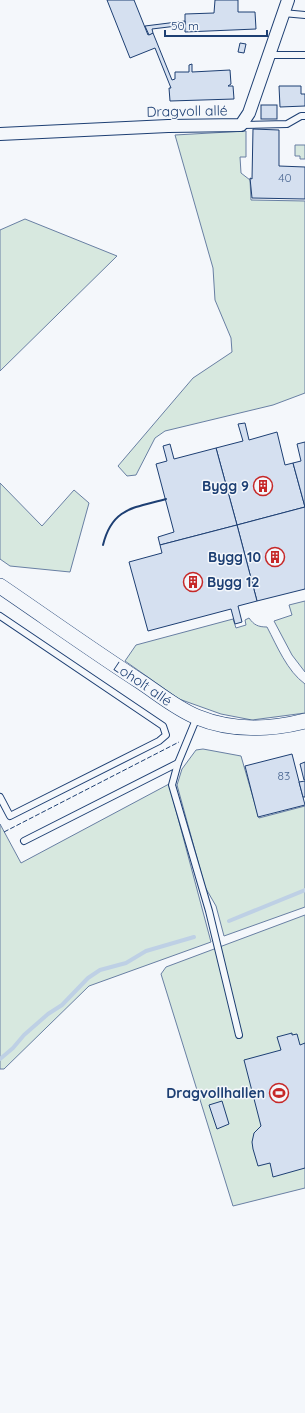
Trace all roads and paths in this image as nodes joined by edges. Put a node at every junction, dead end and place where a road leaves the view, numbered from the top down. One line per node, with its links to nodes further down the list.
1 (288, 0): 2 (street, Dragvoll allé)
2 (283, 12): 3 (lane); 4 (street, Dragvoll allé)
3 (305, 15)
4 (268, 55): 5 (lane); 7 (street, Dragvoll allé)
5 (305, 55)
6 (305, 116): 7 (lane)
7 (241, 125): 8 (street, Dragvoll allé)
8 (0, 134)
9 (0, 586): 11 (street, Loholt allé)
10 (0, 616): 14 (lane)
11 (197, 717): 12 (street, Loholt allé); 13 (lane)
12 (305, 721)
13 (178, 763): 15 (lane); 16 (lane)
14 (0, 797)
15 (24, 841)
16 (239, 1035)

